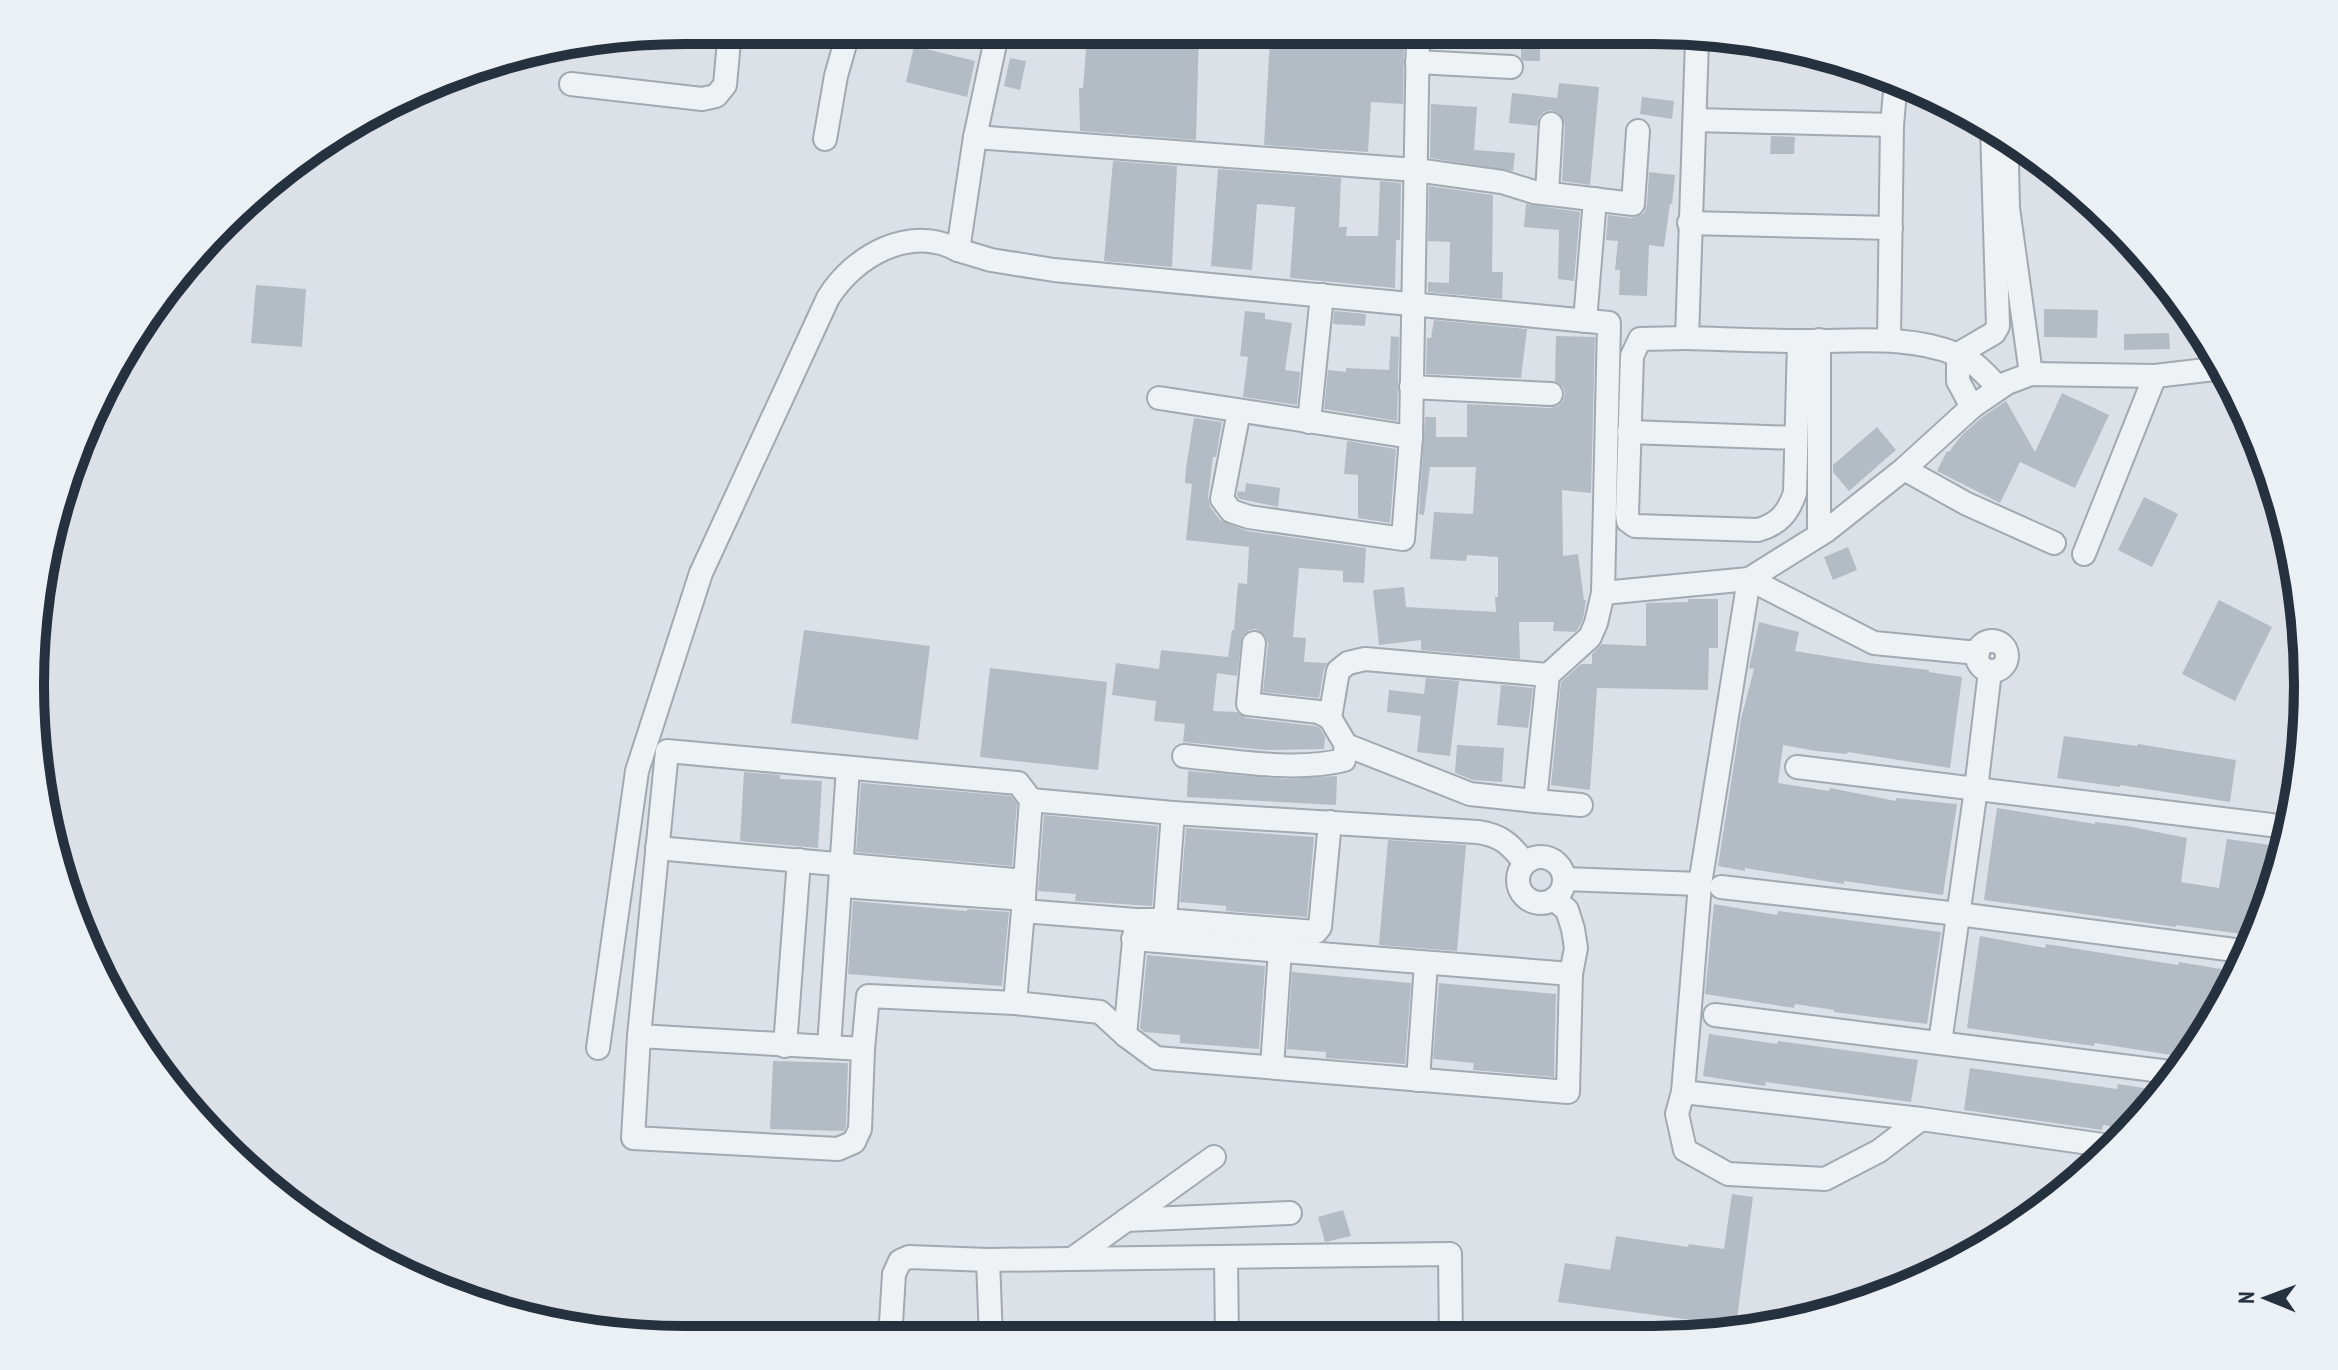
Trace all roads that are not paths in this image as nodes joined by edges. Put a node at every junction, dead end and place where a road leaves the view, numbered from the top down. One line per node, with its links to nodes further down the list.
1 (729, 44): 8 (street)
2 (845, 44): 15 (street)
3 (995, 44): 14 (street)
4 (1418, 44): 6 (street)
5 (1697, 45): 10 (street)
6 (1417, 62): 7 (street); 18 (street)
7 (1511, 67)
8 (571, 84)
9 (1895, 92): 12 (street)
10 (1695, 120): 12 (street); 21 (street)
11 (1551, 124): 19 (street)
12 (1892, 125): 22 (street)
13 (1638, 131): 20 (street)
14 (975, 137): 18 (street); 23 (street)
15 (825, 139)
16 (1992, 142): 30 (street)
17 (2009, 152): 32 (street)
18 (1416, 170): 19 (street); 25 (street)
19 (1547, 193): 20 (street)
20 (1595, 199): 26 (street)
21 (1689, 223): 22 (street); 27 (street)
22 (1891, 228): 28 (street)
23 (958, 250): 24 (street); 65 (street)
24 (1322, 295): 25 (street); 40 (street)
25 (1413, 304): 26 (street); 34 (street)
26 (1585, 321): 49 (street)
27 (1687, 338): 29 (street); 41 (street)
28 (1889, 340): 29 (street); 30 (street)
29 (1809, 341): 43 (street); 45 (street)
30 (1958, 354): 35 (street); 38 (street)
31 (2210, 369): 33 (street)
32 (2031, 374): 33 (street); 35 (street)
33 (2155, 376): 47 (street)
34 (1411, 387): 36 (street); 42 (street)
35 (1999, 388): 38 (street)
36 (1551, 394)
37 (1159, 398): 39 (street)
38 (1972, 407): 44 (street)
39 (1239, 411): 40 (street); 42 (street)
40 (1309, 422): 42 (street)
41 (1629, 432): 43 (street); 43 (street)
42 (1411, 437)
43 (1796, 438)
44 (1904, 469): 45 (street); 46 (street)
45 (1819, 535): 48 (street)
46 (2054, 543)
47 (2084, 554)
48 (1749, 579): 49 (street); 57 (street); 69 (street)
49 (1603, 593): 51 (street)
50 (1254, 643): 52 (street)
51 (1548, 675): 52 (street); 59 (street)
52 (1330, 718): 53 (street)
53 (1346, 745): 54 (street); 59 (street)
54 (1184, 756)
55 (1797, 767): 57 (street)
56 (848, 768): 58 (street); 64 (street); 68 (street)
57 (1976, 789): 63 (street); 73 (street)
58 (1031, 800): 61 (street); 71 (street)
59 (1535, 801): 60 (street)
60 (1581, 805)
61 (1173, 813): 62 (street); 74 (street)
62 (1330, 822): 67 (street); 74 (street)
63 (2271, 825)
64 (657, 848): 66 (street); 72 (street)
65 (625, 857): 72 (street); 87 (street)
66 (799, 860): 68 (street); 85 (street)
67 (1525, 863): 70 (street); 70 (street)
68 (842, 875): 71 (street); 86 (street)
69 (1710, 885): 70 (street); 73 (street); 92 (street)
70 (1559, 889): 79 (street)
71 (1024, 897): 75 (street); 80 (street)
72 (651, 912): 83 (street)
73 (1958, 914): 77 (street); 84 (street)
74 (1165, 920): 75 (street)
75 (1134, 929): 76 (street); 82 (street)
76 (1280, 950): 78 (street); 89 (street)
77 (2236, 950)
78 (1426, 963): 79 (street); 91 (street)
79 (1571, 974): 91 (street)
80 (1015, 1003): 82 (street); 88 (street)
81 (1715, 1015): 84 (street)
82 (1125, 1035): 89 (street)
83 (639, 1036): 85 (street); 88 (street)
84 (1940, 1043): 90 (street)
85 (785, 1046): 86 (street)
86 (829, 1047): 88 (street)
87 (598, 1048)
88 (863, 1049)
89 (1272, 1067): 91 (street)
90 (2165, 1071)
91 (1418, 1080)
92 (1683, 1092): 93 (street); 93 (street)
93 (1921, 1119): 94 (street)
94 (2099, 1144)
95 (1214, 1157): 97 (street)
96 (1290, 1213): 97 (street)
97 (1126, 1220): 99 (street)
98 (1226, 1257): 99 (street); 103 (street); 104 (street)
99 (1072, 1259): 100 (street)
100 (988, 1260): 101 (street); 102 (street)
101 (891, 1326)
102 (991, 1326)
103 (1227, 1326)
104 (1451, 1326)

